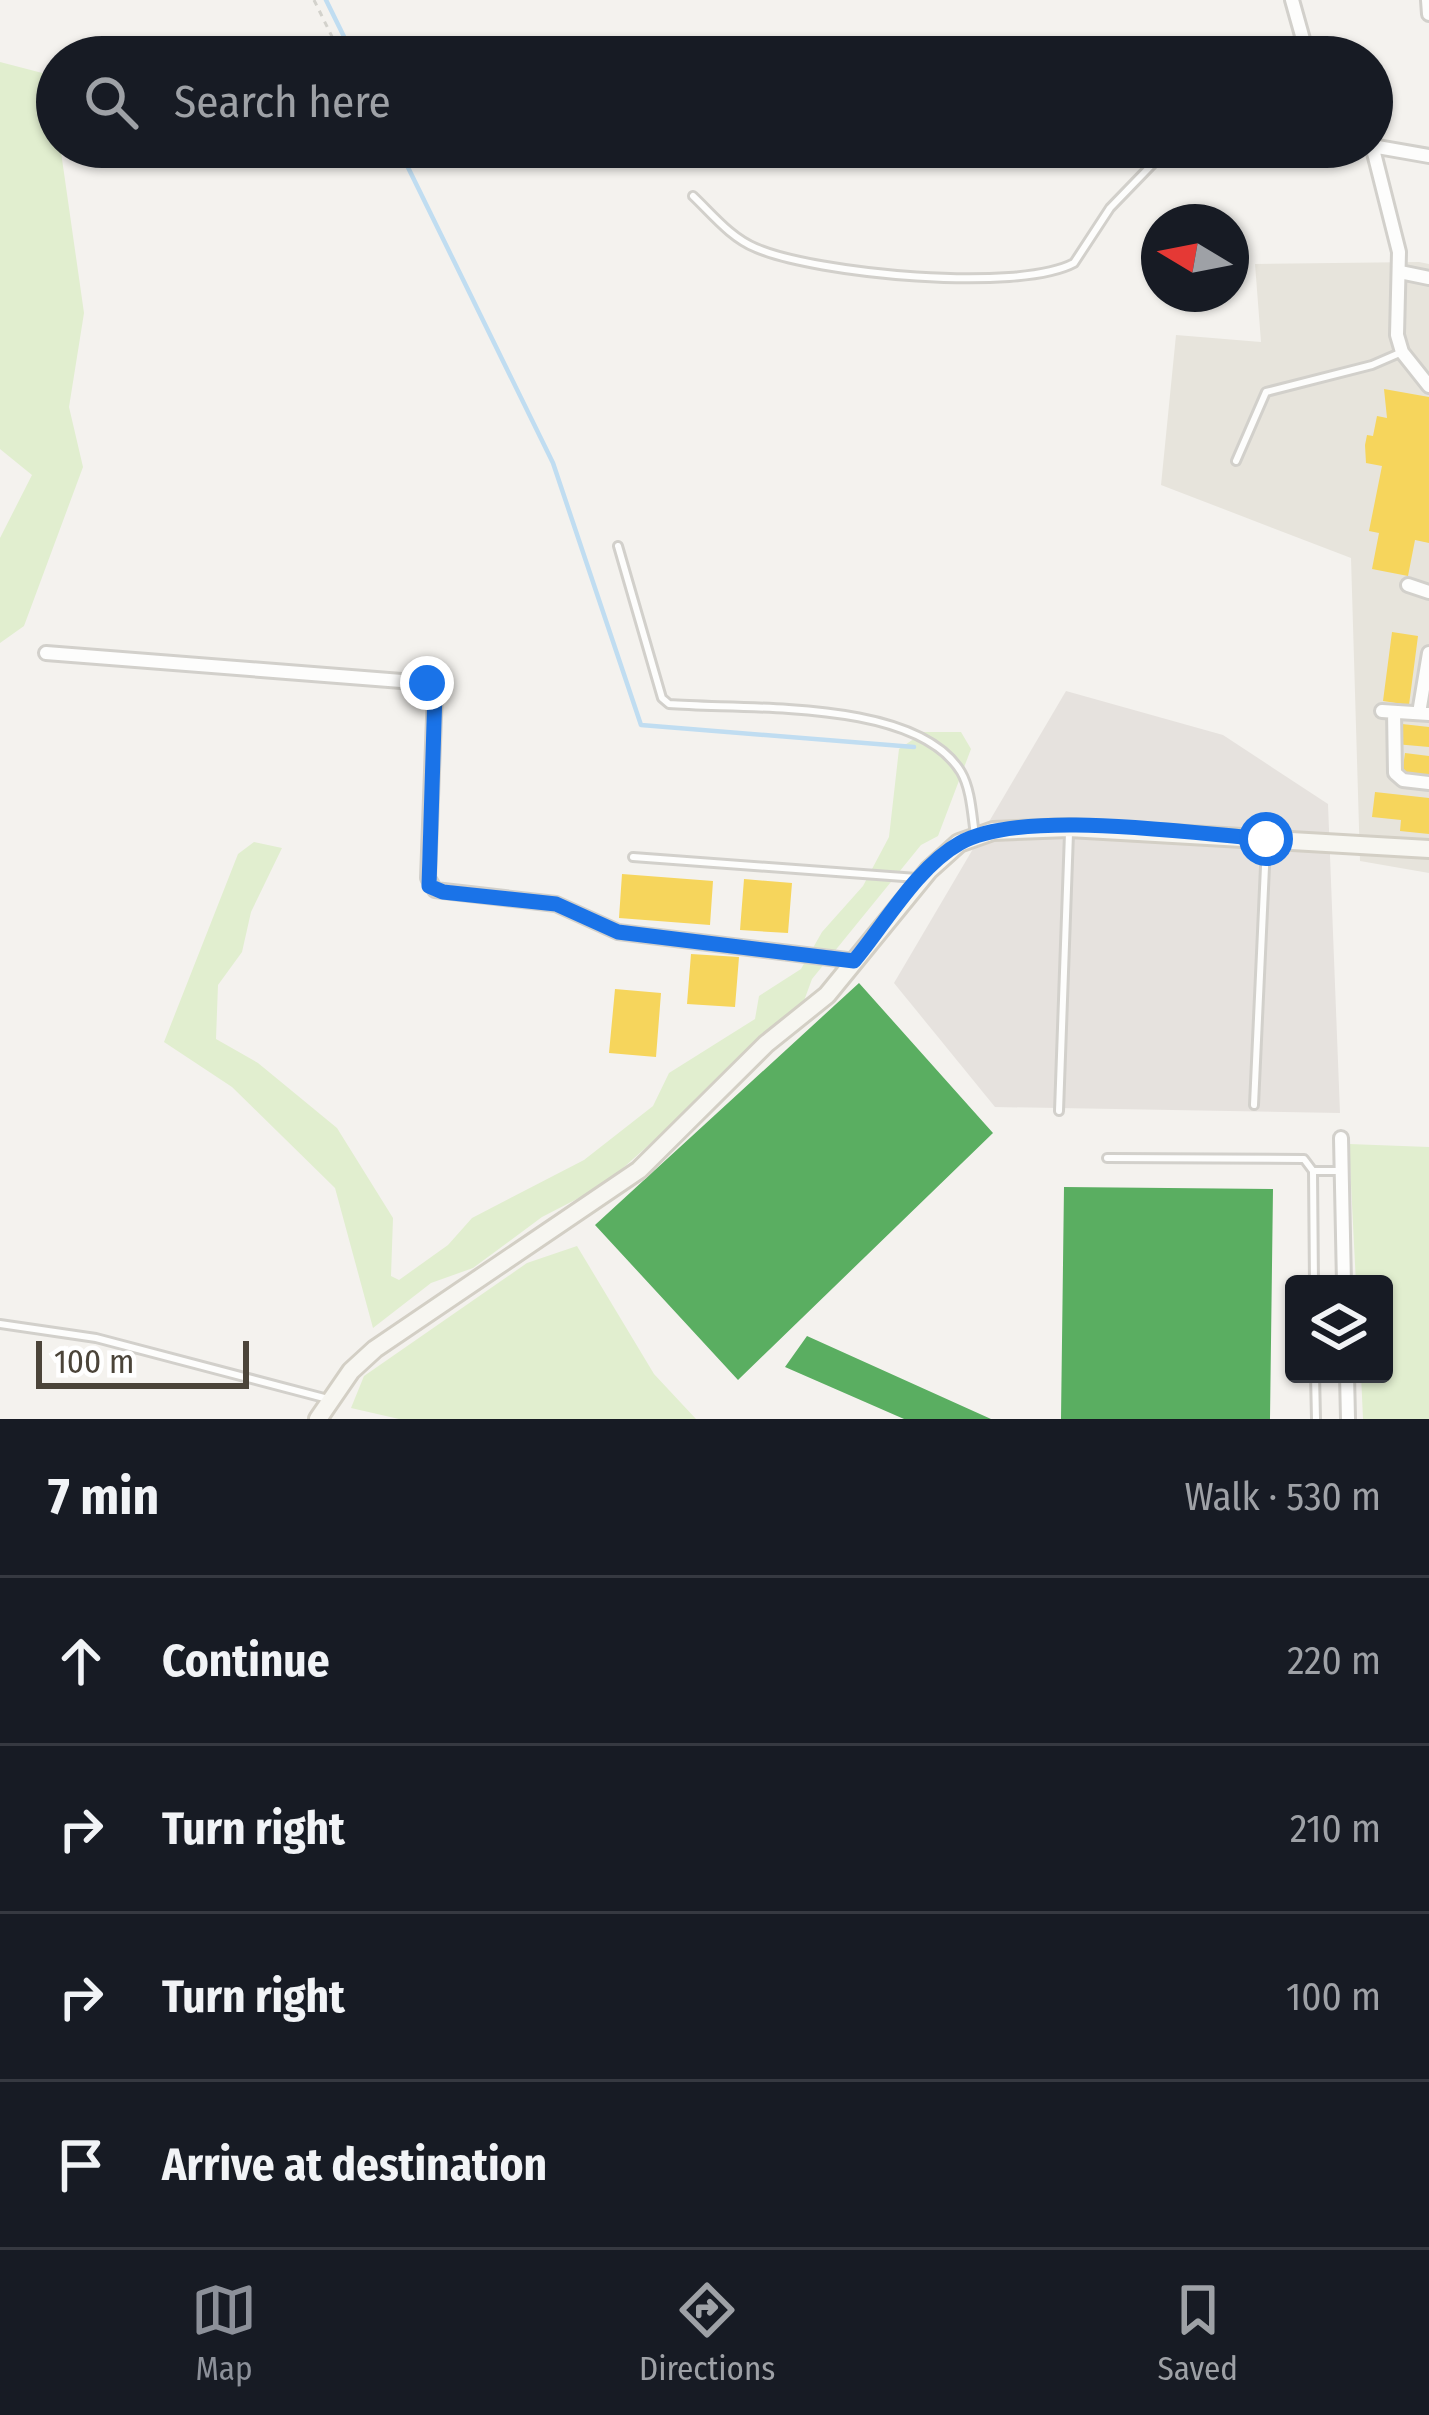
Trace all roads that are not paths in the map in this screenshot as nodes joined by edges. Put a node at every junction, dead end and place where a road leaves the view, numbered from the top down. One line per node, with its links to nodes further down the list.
1 (1292, 0): 4 (street)
2 (1428, 0): 3 (street)
3 (1429, 14)
4 (1302, 36)
5 (1393, 150): 6 (street)
6 (1429, 156)
7 (1149, 168): 9 (lane)
8 (1382, 168): 10 (street)
9 (693, 196)
10 (1400, 272): 11 (street); 12 (street)
11 (1429, 278)
12 (1402, 352): 13 (street); 14 (lane)
13 (1429, 386)
14 (1236, 461)
15 (618, 546): 23 (lane)
16 (1408, 585): 17 (street)
17 (1429, 592)
18 (46, 653): 28 (street)
19 (1429, 653): 20 (street)
20 (1424, 714): 21 (street)
21 (1429, 783)
22 (1069, 828): 23 (street); 24 (street); 30 (lane)
23 (975, 838): 27 (street)
24 (1266, 839): 25 (street); 29 (lane)
25 (1429, 849)
26 (633, 857): 27 (lane)
27 (922, 879): 28 (street)
28 (854, 961): 40 (street)
29 (1254, 1105)
30 (1059, 1112)
31 (1341, 1138): 34 (street)
32 (1107, 1158): 33 (lane)
33 (1313, 1171): 34 (lane); 35 (lane)
34 (1340, 1171): 36 (street)
35 (1314, 1275)
36 (1344, 1275)
37 (0, 1324): 40 (lane)
38 (1315, 1383): 42 (lane)
39 (1347, 1383): 43 (street)
40 (328, 1399): 41 (street)
41 (318, 1419)
42 (1316, 1419)
43 (1348, 1419)

